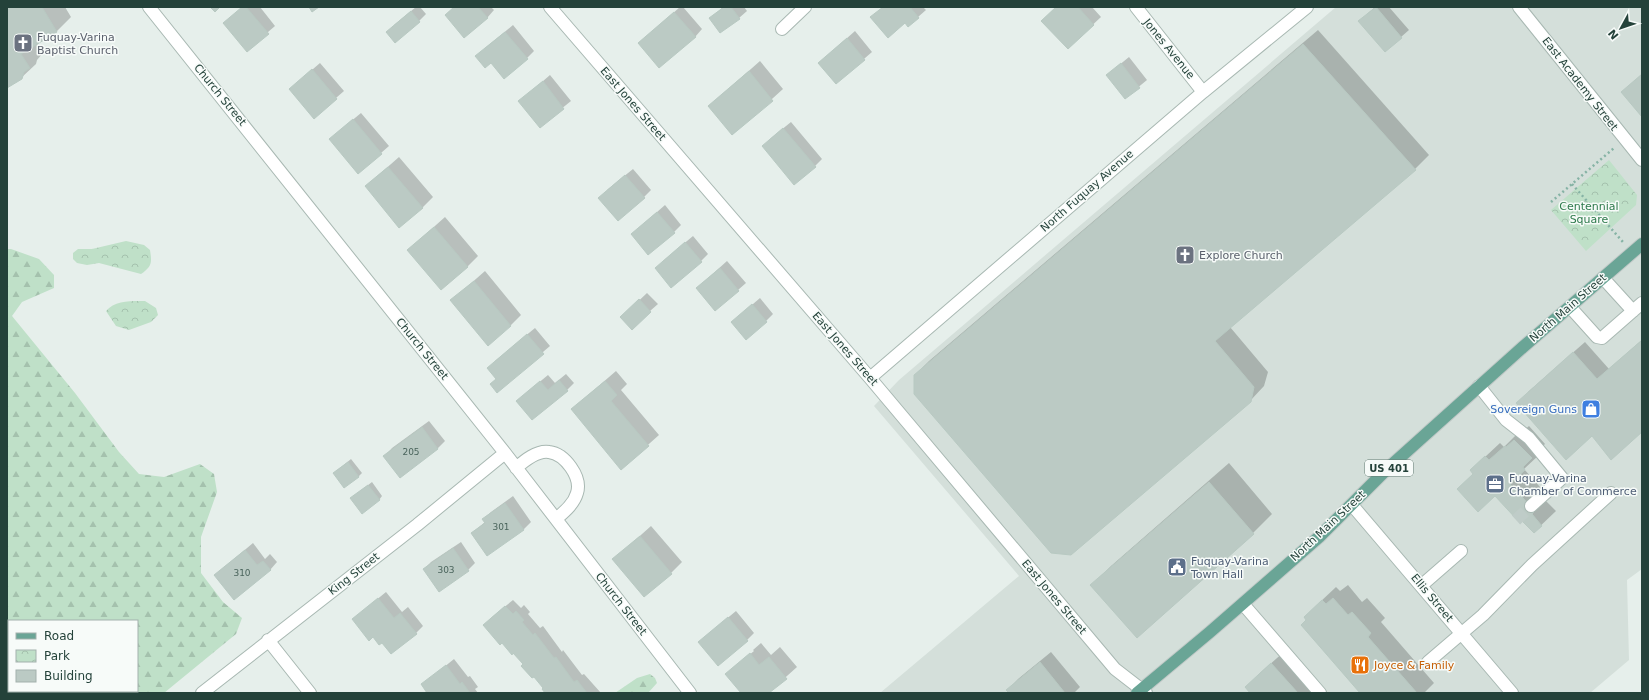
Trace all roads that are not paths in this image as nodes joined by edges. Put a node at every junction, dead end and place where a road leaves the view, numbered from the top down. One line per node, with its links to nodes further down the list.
1 (150, 7): 17 (street, Church Street)
2 (550, 7): 15 (street, East Jones Street)
3 (805, 7): 7 (street)
4 (1136, 7): 8 (street, Jones Avenue)
5 (1307, 7): 8 (street, North Fuquay Avenue)
6 (1519, 7): 9 (street, East Academy Street)
7 (782, 29)
8 (1203, 92): 15 (street, North Fuquay Avenue)
9 (1642, 160)
10 (1642, 244): 11 (main road, North Main Street / US 401)
11 (1603, 278): 13 (main road, North Main Street / US 401); 14 (street)
12 (1642, 303): 14 (street)
13 (1570, 307): 14 (street); 16 (main road, North Main Street / US 401)
14 (1632, 311)
15 (870, 378): 29 (street, East Jones Street)
16 (1479, 386): 20 (main road, North Main Street / US 401); 21 (street)
17 (505, 453): 18 (street, Church Street); 27 (street, King Street)
18 (516, 468): 22 (street, Church Street); 22 (street)
19 (1611, 493): 26 (street)
20 (1352, 505): 24 (street, Ellis Street); 25 (main road, North Main Street / US 401)
21 (1531, 506)
22 (556, 519): 32 (street, Church Street)
23 (1461, 551): 24 (street)
24 (1422, 585): 26 (street, Ellis Street)
25 (1242, 604): 29 (main road, North Main Street / US 401); 33 (street)
26 (1461, 632): 28 (street); 34 (street, Ellis Street)
27 (268, 640): 30 (street, King Street); 31 (street)
28 (1428, 662)
29 (1141, 692)
30 (202, 693)
31 (310, 693)
32 (690, 693)
33 (1320, 693)
34 (1512, 693)

